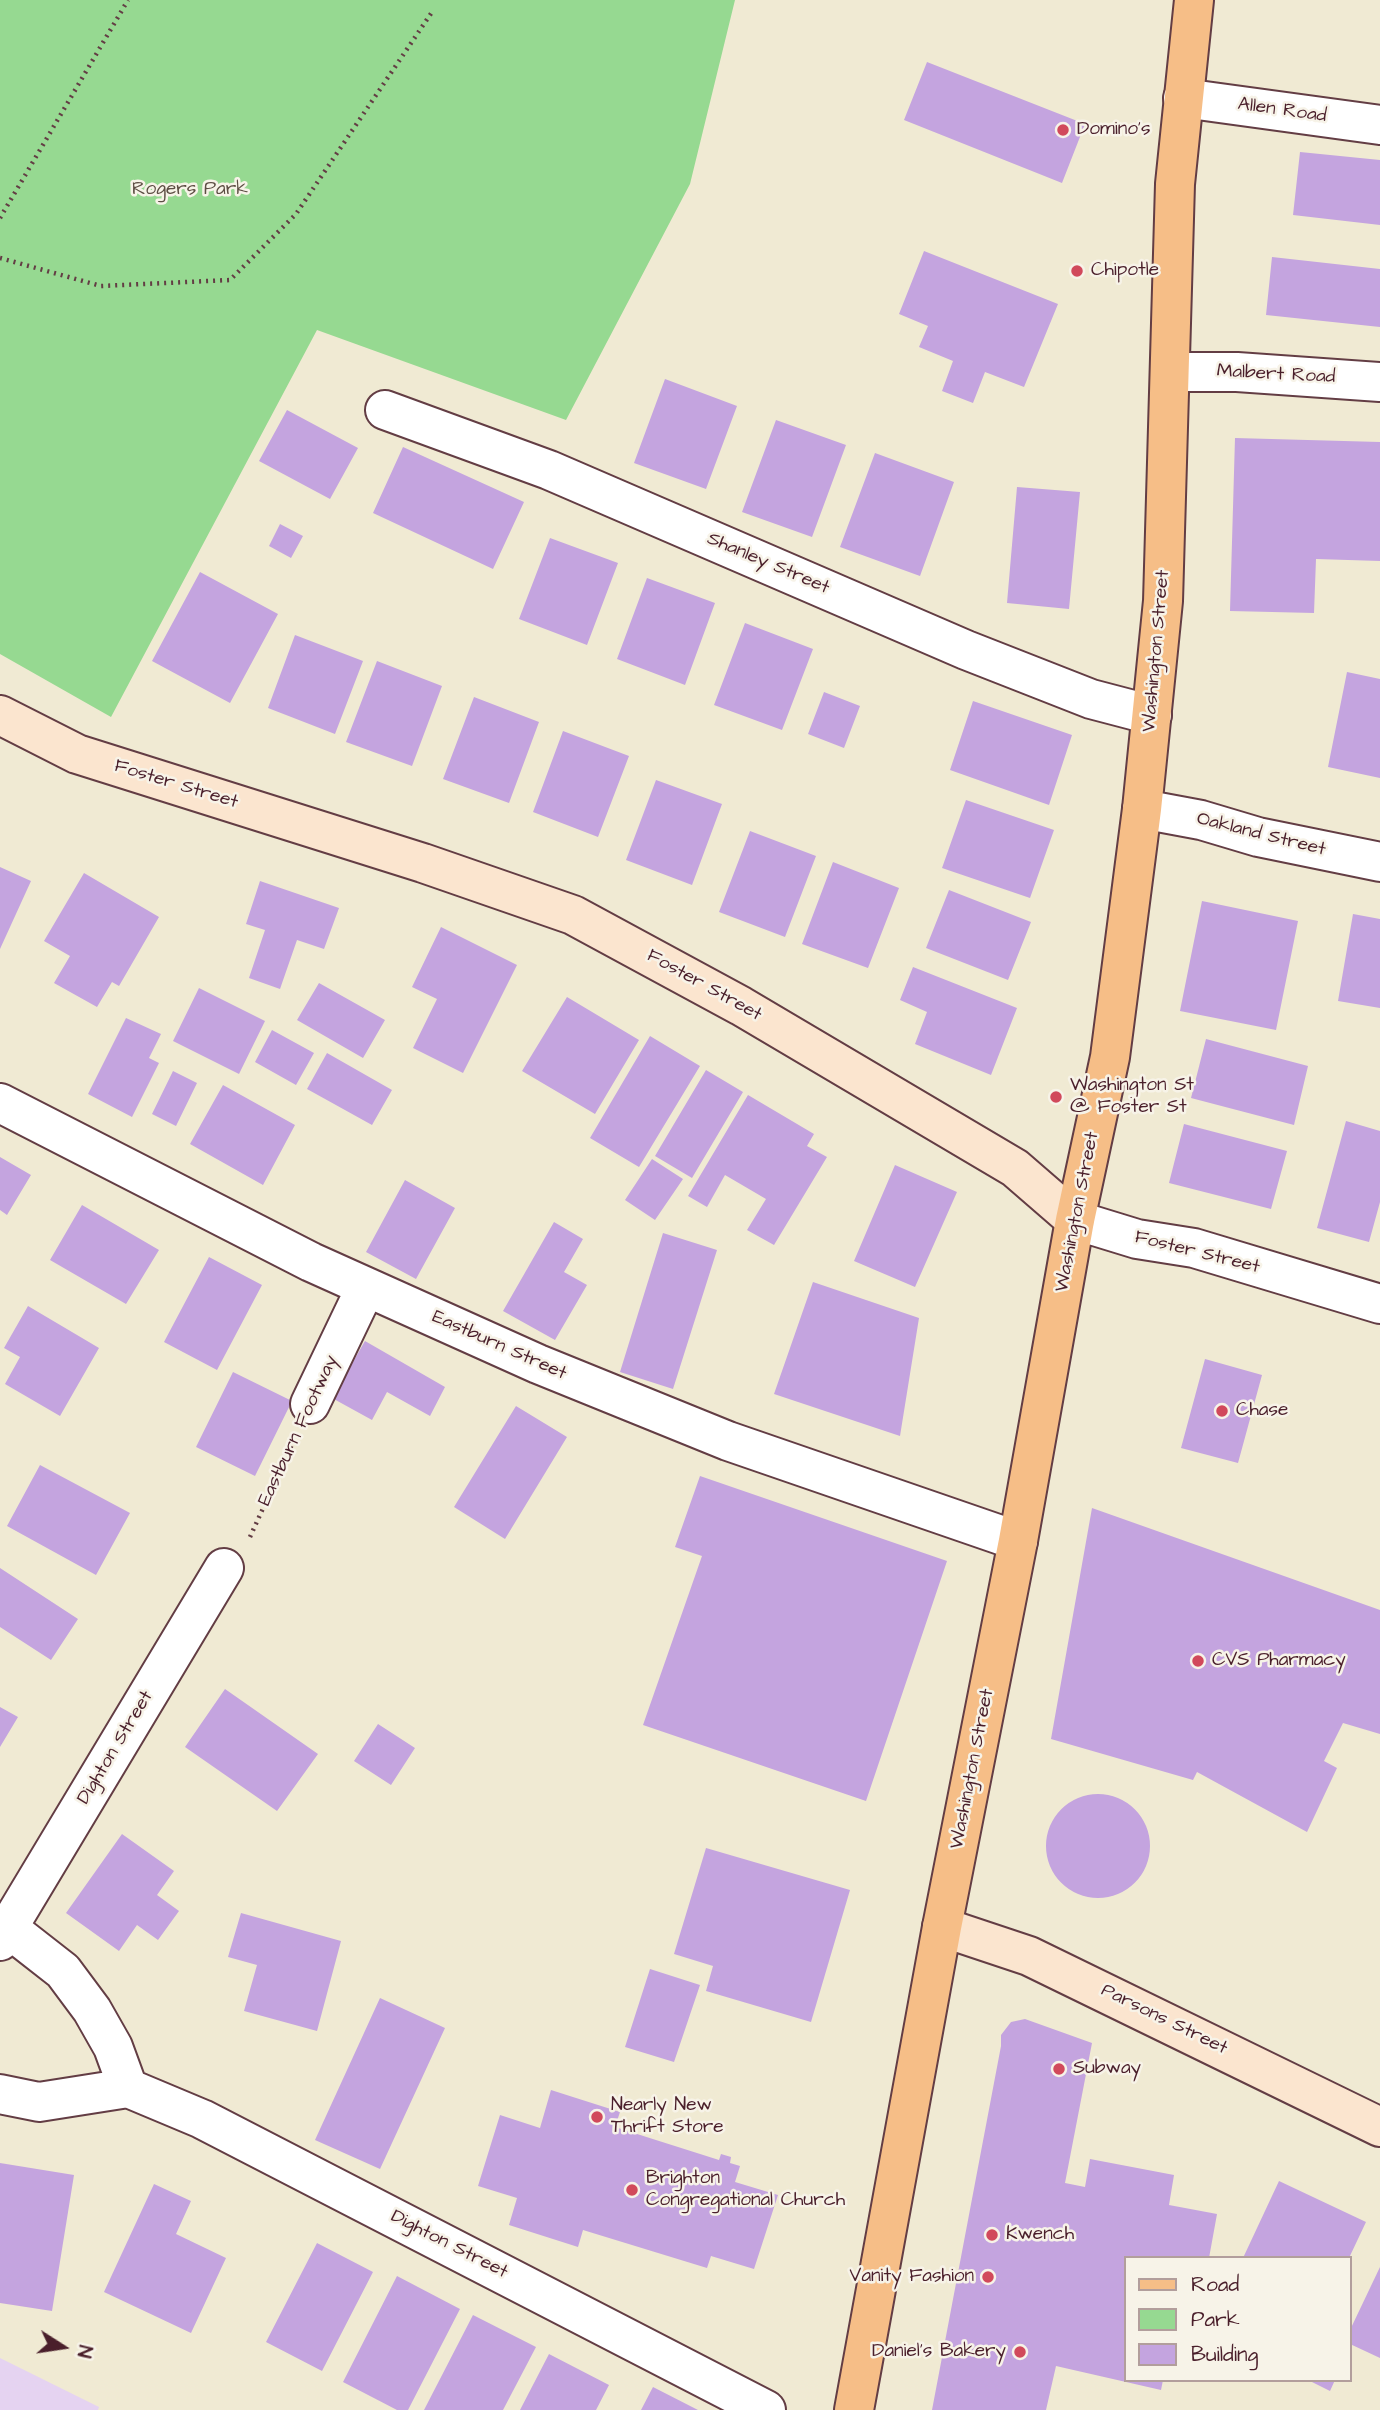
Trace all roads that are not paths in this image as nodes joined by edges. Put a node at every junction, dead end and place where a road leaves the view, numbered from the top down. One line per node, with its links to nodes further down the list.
1 (1194, 0): 2 (main road, Washington Street)
2 (1183, 98): 3 (street, Allen Road); 4 (main road, Washington Street)
3 (1380, 125)
4 (1171, 372): 5 (street, Malbert Road); 8 (main road, Washington Street)
5 (1380, 382)
6 (385, 410): 8 (street, Shanley Street)
7 (0, 715): 12 (street, Foster Street)
8 (1152, 715): 9 (main road, Washington Street)
9 (1142, 809): 10 (street, Oakland Street); 12 (main road, Washington Street)
10 (1380, 862)
11 (0, 1103): 13 (street, Eastburn Street)
12 (1075, 1220): 14 (street, Foster Street); 16 (main road, Washington Street)
13 (366, 1287): 15 (street, Eastburn Footway); 16 (street, Eastburn Street)
14 (1380, 1304)
15 (310, 1404)
16 (1018, 1541): 18 (main road, Washington Street)
17 (223, 1568): 19 (street, Dighton Street)
18 (943, 1927): 22 (street, Parsons Street); 24 (main road, Washington Street)
19 (4, 1934): 20 (street, Dighton Street)
20 (128, 2088): 21 (street); 23 (street, Dighton Street)
21 (0, 2094)
22 (1380, 2127)
23 (766, 2410)
24 (854, 2410)

